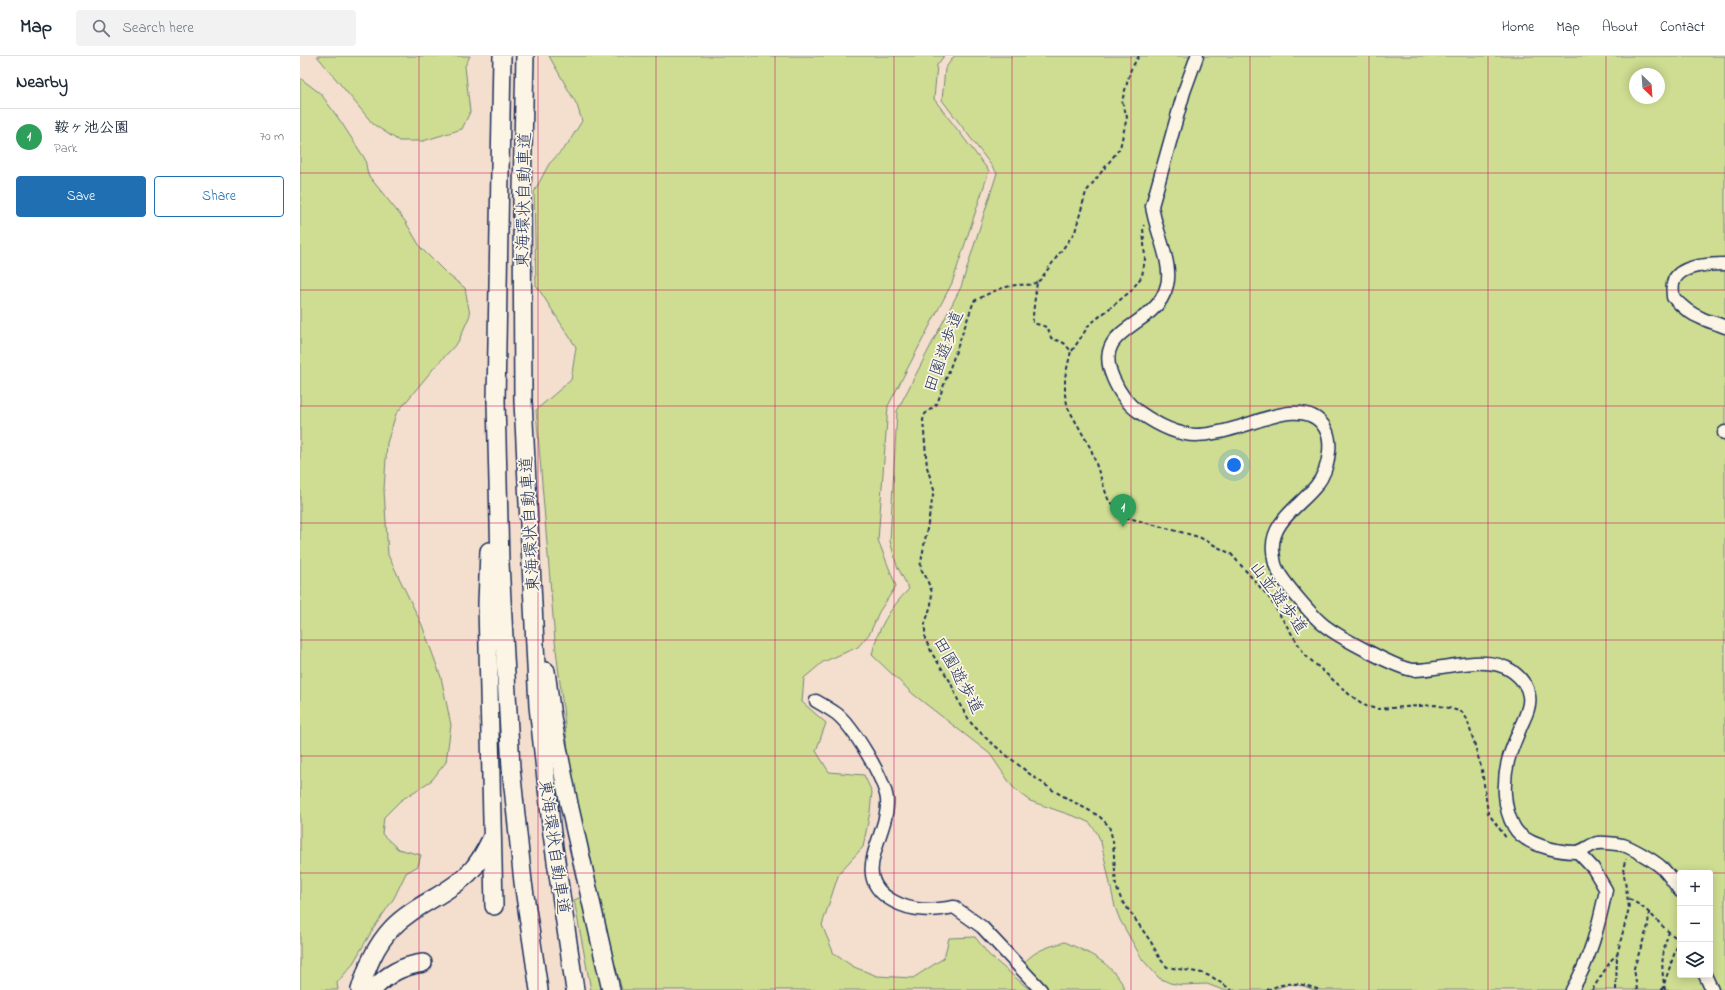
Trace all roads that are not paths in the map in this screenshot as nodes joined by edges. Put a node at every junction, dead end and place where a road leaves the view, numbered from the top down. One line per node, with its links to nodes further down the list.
1 (502, 56): 6 (highway, 東海環状自動車道)
2 (526, 56): 7 (highway, 東海環状自動車道)
3 (1197, 56): 10 (street)
4 (1725, 264): 5 (street)
5 (1725, 327)
6 (496, 401): 9 (highway); 17 (highway, 東海環状自動車道)
7 (531, 560): 18 (highway, 東海環状自動車道); 19 (highway)
8 (816, 701): 20 (street)
9 (491, 838): 12 (highway); 15 (highway)
10 (1578, 852): 11 (street); 21 (street)
11 (1677, 887)
12 (494, 906)
13 (423, 963): 16 (highway)
14 (1706, 978): 22 (street)
15 (360, 990)
16 (373, 990)
17 (539, 990)
18 (575, 990)
19 (611, 990)
20 (1040, 990)
21 (1572, 990)
22 (1712, 990)

